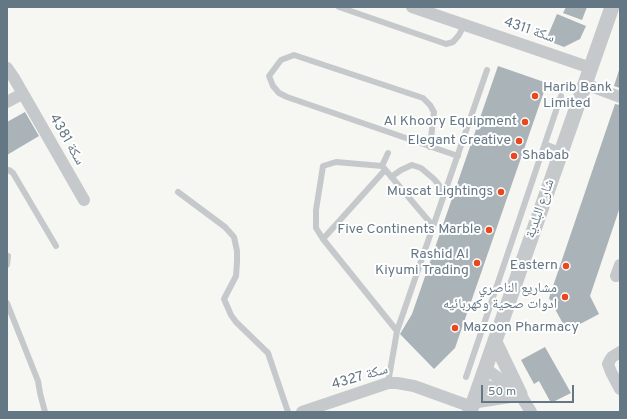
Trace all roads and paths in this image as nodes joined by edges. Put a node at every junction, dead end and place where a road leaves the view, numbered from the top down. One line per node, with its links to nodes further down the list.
1 (339, 7): 4 (lane)
2 (412, 7): 4 (street, سكة 4311)
3 (612, 7): 6 (street, شارع البلدية)
4 (464, 25): 6 (street, سكة 4311)
5 (7, 68): 9 (street, سكة 4381)
6 (591, 68): 8 (street, شارع البلدية)
7 (487, 70): 17 (lane)
8 (585, 84): 11 (street); 15 (street, شارع البلدية)
9 (22, 94): 12 (street); 23 (street, سكة 4381)
10 (561, 96): 13 (lane)
11 (620, 97)
12 (7, 102)
13 (545, 144): 15 (lane); 25 (lane)
14 (430, 146): 14 (lane); 17 (lane)
15 (562, 150): 25 (street, شارع البلدية)
16 (388, 152): 18 (lane)
17 (458, 156): 22 (lane)
18 (384, 168): 20 (lane); 26 (lane); 26 (lane)
19 (7, 171): 27 (lane)
20 (391, 177): 22 (lane); 24 (lane)
21 (178, 192): 44 (lane)
22 (444, 195): 24 (lane)
23 (84, 200)
24 (433, 226): 33 (lane)
25 (523, 234): 31 (lane); 32 (street, شارع البلدية)
26 (323, 239): 33 (lane)
27 (56, 246)
28 (8, 255): 29 (lane)
29 (7, 265)
30 (7, 303): 43 (lane)
31 (487, 316): 32 (lane); 37 (lane)
32 (501, 322): 34 (street, شارع البلدية)
33 (397, 331): 38 (lane)
34 (495, 342): 36 (street, شارع البلدية); 41 (street)
35 (620, 352): 40 (street)
36 (485, 368): 39 (street, شارع البلدية); 41 (street)
37 (466, 377)
38 (388, 383): 42 (street, سكة 4327); 45 (street, سكة 4327)
39 (479, 384): 41 (street); 42 (street, شارع البلدية)
40 (620, 389)
41 (520, 394): 42 (street); 46 (street)
42 (472, 407)
43 (45, 412)
44 (288, 412)
45 (302, 412)
46 (531, 412)

